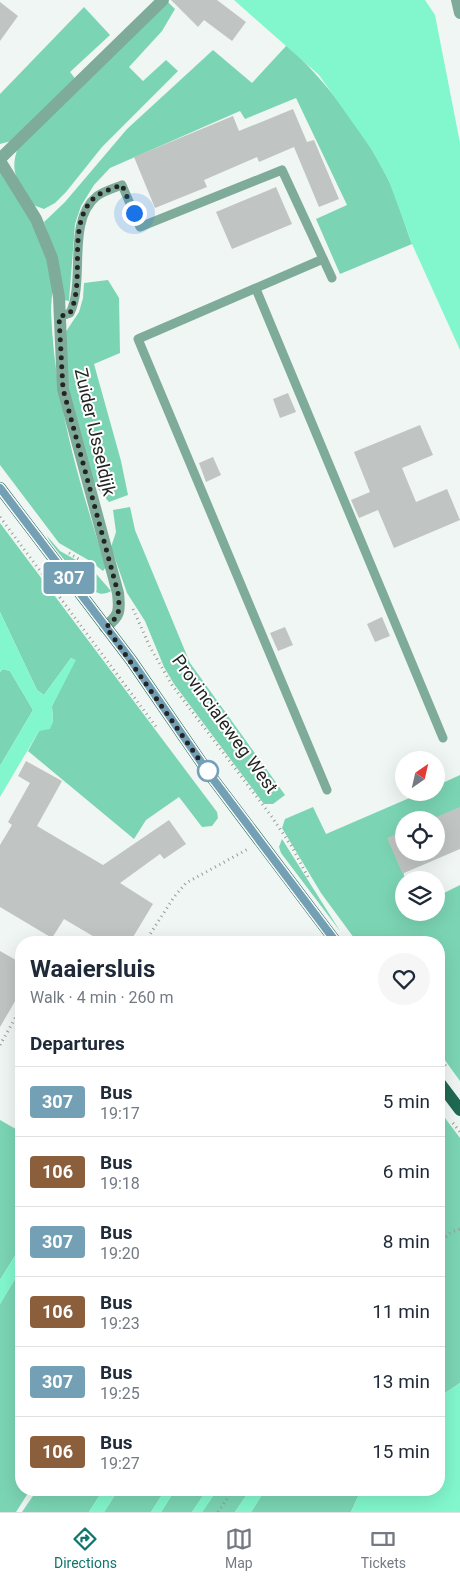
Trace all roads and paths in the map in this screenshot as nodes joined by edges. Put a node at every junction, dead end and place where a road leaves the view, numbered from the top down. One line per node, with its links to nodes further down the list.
1 (163, 0): 4 (street, Zuider IJsseldijk)
2 (457, 0): 3 (street)
3 (460, 13)
4 (0, 160): 8 (street, Zuider IJsseldijk)
5 (323, 259): 6 (lane); 7 (lane); 8 (lane)
6 (332, 278)
7 (256, 289): 16 (lane); 17 (lane)
8 (59, 317): 13 (street, Zuider IJsseldijk)
9 (0, 488): 14 (main road)
10 (0, 517): 15 (path)
11 (63, 550): 12 (path)
12 (99, 572)
13 (118, 593): 14 (street, Zuider IJsseldijk); 19 (path, Provincialeweg West)
14 (106, 627): 21 (main road)
15 (159, 730)
16 (443, 738)
17 (327, 790)
18 (243, 841): 20 (path)
19 (311, 882)
20 (149, 936)
21 (331, 936)
22 (15, 1018): 23 (path)
23 (0, 1044)
24 (445, 1090): 25 (main road)
25 (460, 1110)
26 (460, 1230): 27 (path)
27 (445, 1238)
28 (229, 1496): 29 (path)
29 (218, 1512)

